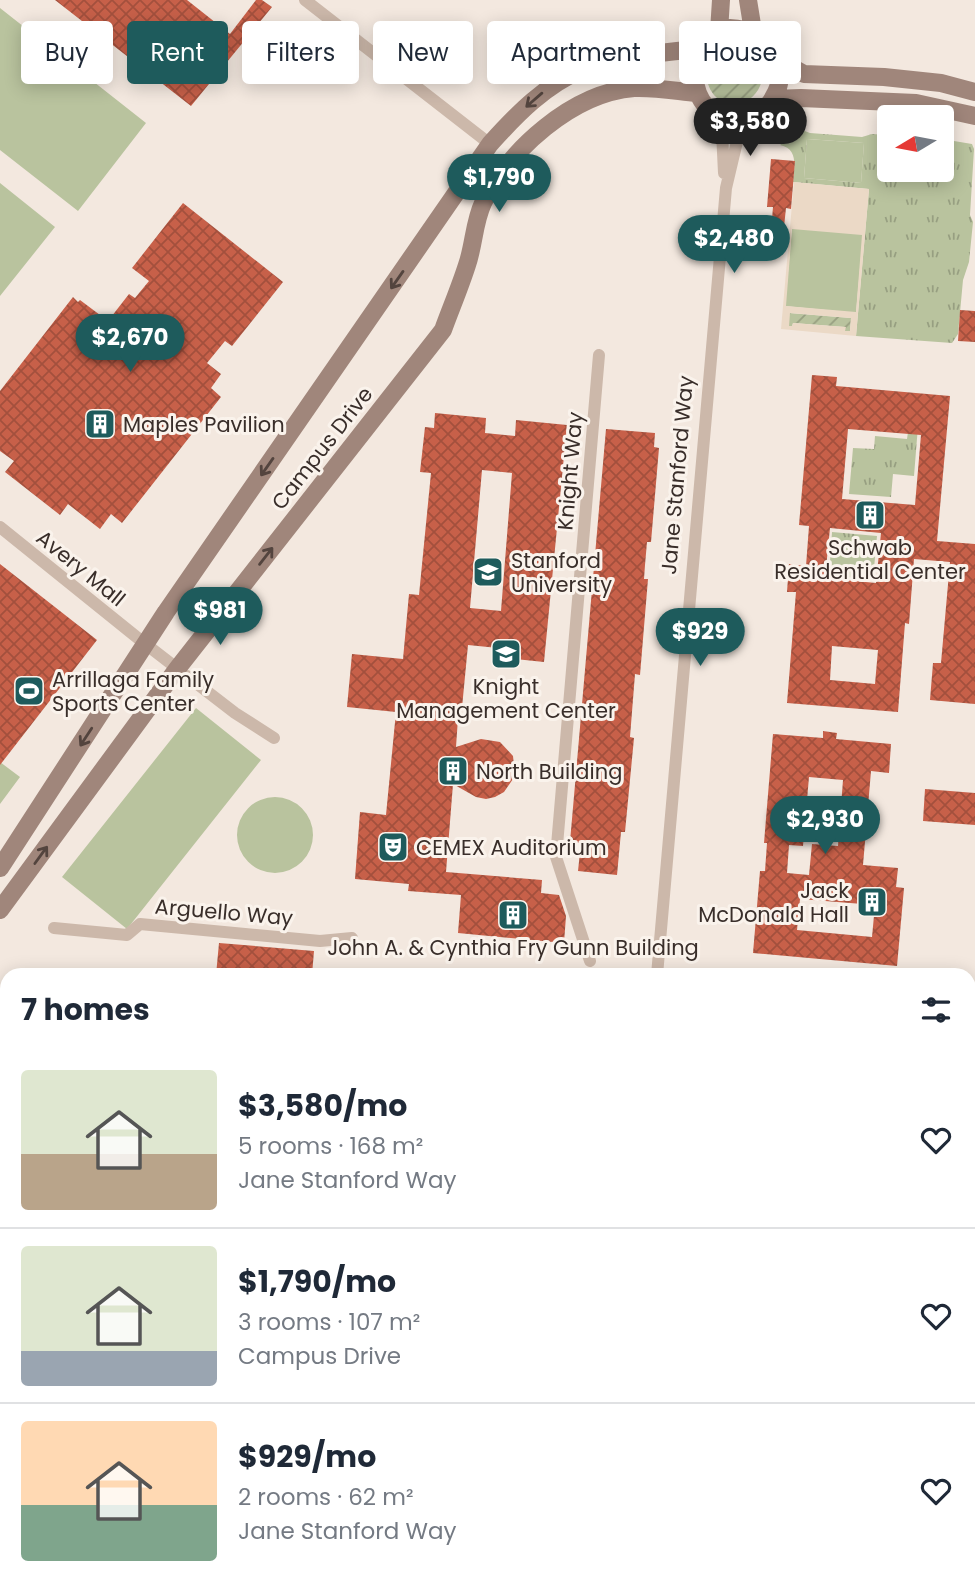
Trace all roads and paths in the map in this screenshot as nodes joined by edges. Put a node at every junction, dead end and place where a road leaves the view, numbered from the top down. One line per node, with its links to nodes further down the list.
1 (305, 0): 16 (street)
2 (721, 0): 4 (street)
3 (748, 0): 5 (street)
4 (720, 21)
5 (751, 21)
6 (679, 51): 16 (street, Campus Drive, one-way to 16)
7 (801, 72): 10 (street)
8 (695, 84): 11 (street)
9 (779, 84): 12 (street)
10 (975, 92)
11 (697, 93): 13 (street, Jane Stanford Way); 26 (street, Campus Drive, one-way to 11)
12 (773, 99): 14 (street); 15 (street)
13 (714, 113): 15 (street); 17 (street, Jane Stanford Way)
14 (975, 116)
15 (746, 118): 17 (street, Jane Stanford Way)
16 (490, 144): 25 (street, Campus Drive, one-way to 25)
17 (726, 188): 30 (street, Jane Stanford Way)
18 (599, 355): 29 (street, Knight Way)
19 (0, 527): 20 (street, Avery Mall)
20 (139, 639)
21 (152, 649): 22 (street)
22 (173, 666)
23 (187, 676): 24 (street)
24 (274, 738)
25 (0, 868)
26 (0, 910)
27 (54, 928): 28 (street, Arguello Way)
28 (352, 938)
29 (590, 961)
30 (658, 968)

